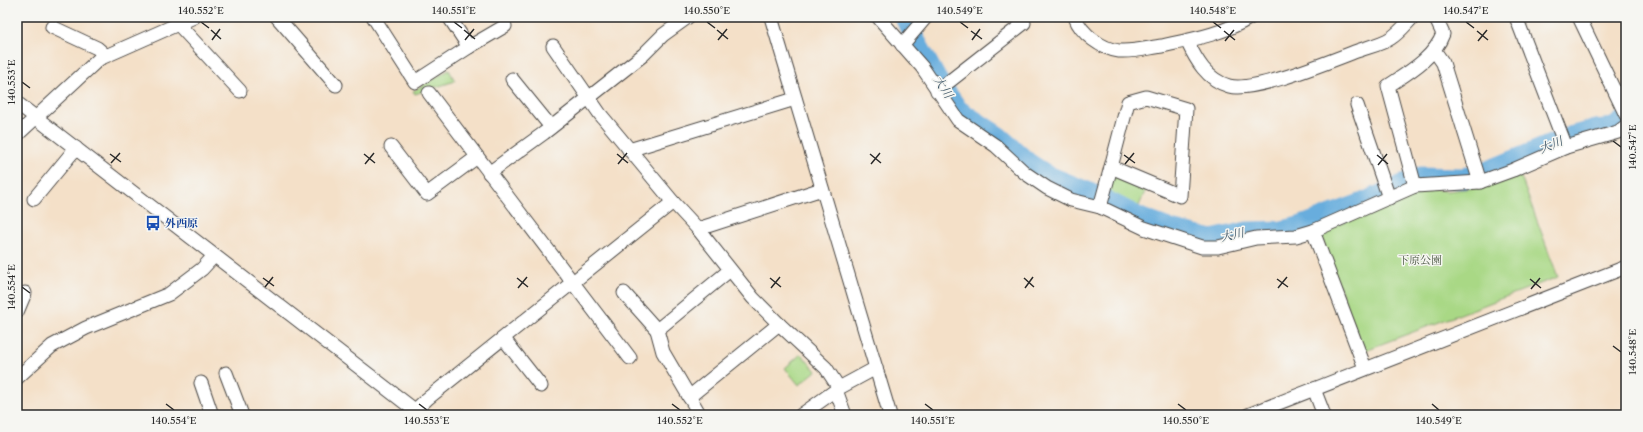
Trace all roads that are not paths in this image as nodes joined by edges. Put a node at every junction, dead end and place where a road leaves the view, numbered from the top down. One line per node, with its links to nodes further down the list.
1 (194, 17): 16 (street)
2 (277, 17): 26 (street)
3 (375, 17): 22 (street)
4 (449, 17): 22 (street)
5 (688, 17): 30 (street)
6 (771, 17): 31 (street)
7 (878, 17): 20 (street)
8 (926, 17): 20 (street)
9 (1076, 17): 19 (street)
10 (1251, 17): 19 (street)
11 (1413, 17): 19 (street)
12 (1435, 17): 23 (street)
13 (1516, 17): 39 (street)
14 (1579, 17): 34 (street)
15 (1024, 23): 28 (street)
16 (178, 24): 24 (street); 27 (street)
17 (504, 26): 22 (street)
18 (52, 27): 24 (street)
19 (1187, 41)
20 (905, 42): 28 (street)
21 (553, 46): 30 (street)
22 (469, 47)
23 (1434, 50): 46 (street); 47 (street)
24 (105, 55): 35 (street)
25 (512, 79): 37 (street)
26 (336, 85)
27 (240, 91)
28 (938, 91): 52 (street)
29 (429, 93): 43 (street)
30 (588, 97): 37 (street); 42 (street)
31 (795, 99): 42 (street); 48 (street)
32 (17, 103): 35 (street)
33 (1357, 105): 49 (street)
34 (1625, 112)
35 (36, 117): 38 (street); 41 (street)
36 (1626, 126): 39 (street)
37 (551, 127): 45 (street)
38 (17, 135)
39 (1566, 146): 47 (street)
40 (392, 147): 43 (street)
41 (76, 148): 50 (street); 55 (street)
42 (629, 150): 51 (street)
43 (477, 157): 45 (street)
44 (1110, 167): 44 (street); 52 (street)
45 (489, 173): 58 (street)
46 (1414, 181): 47 (street); 49 (street)
47 (1480, 181)
48 (822, 189): 53 (street); 66 (street)
49 (1390, 198): 54 (street)
50 (34, 199)
51 (673, 202): 53 (street); 58 (street)
52 (1100, 206): 54 (street)
53 (698, 230): 57 (street)
54 (1313, 231): 67 (street)
55 (214, 256): 68 (street); 75 (street)
56 (1626, 267): 67 (street)
57 (730, 270): 62 (street); 63 (street)
58 (572, 283): 64 (street); 65 (street)
59 (25, 293): 61 (street)
60 (624, 293): 63 (street)
61 (17, 312)
62 (779, 324): 72 (street); 74 (street)
63 (657, 330): 74 (street)
64 (504, 339): 71 (street); 75 (street)
65 (630, 358)
66 (876, 368): 72 (street); 81 (street)
67 (1365, 368): 73 (street)
68 (19, 371)
69 (226, 373): 77 (street)
70 (201, 383): 76 (street)
71 (541, 386)
72 (838, 389): 79 (street); 80 (street)
73 (1314, 389): 82 (street); 83 (street)
74 (689, 397): 78 (street)
75 (416, 414)
76 (212, 415)
77 (242, 415)
78 (700, 415)
79 (801, 415)
80 (845, 415)
81 (890, 415)
82 (1248, 415)
83 (1324, 415)

